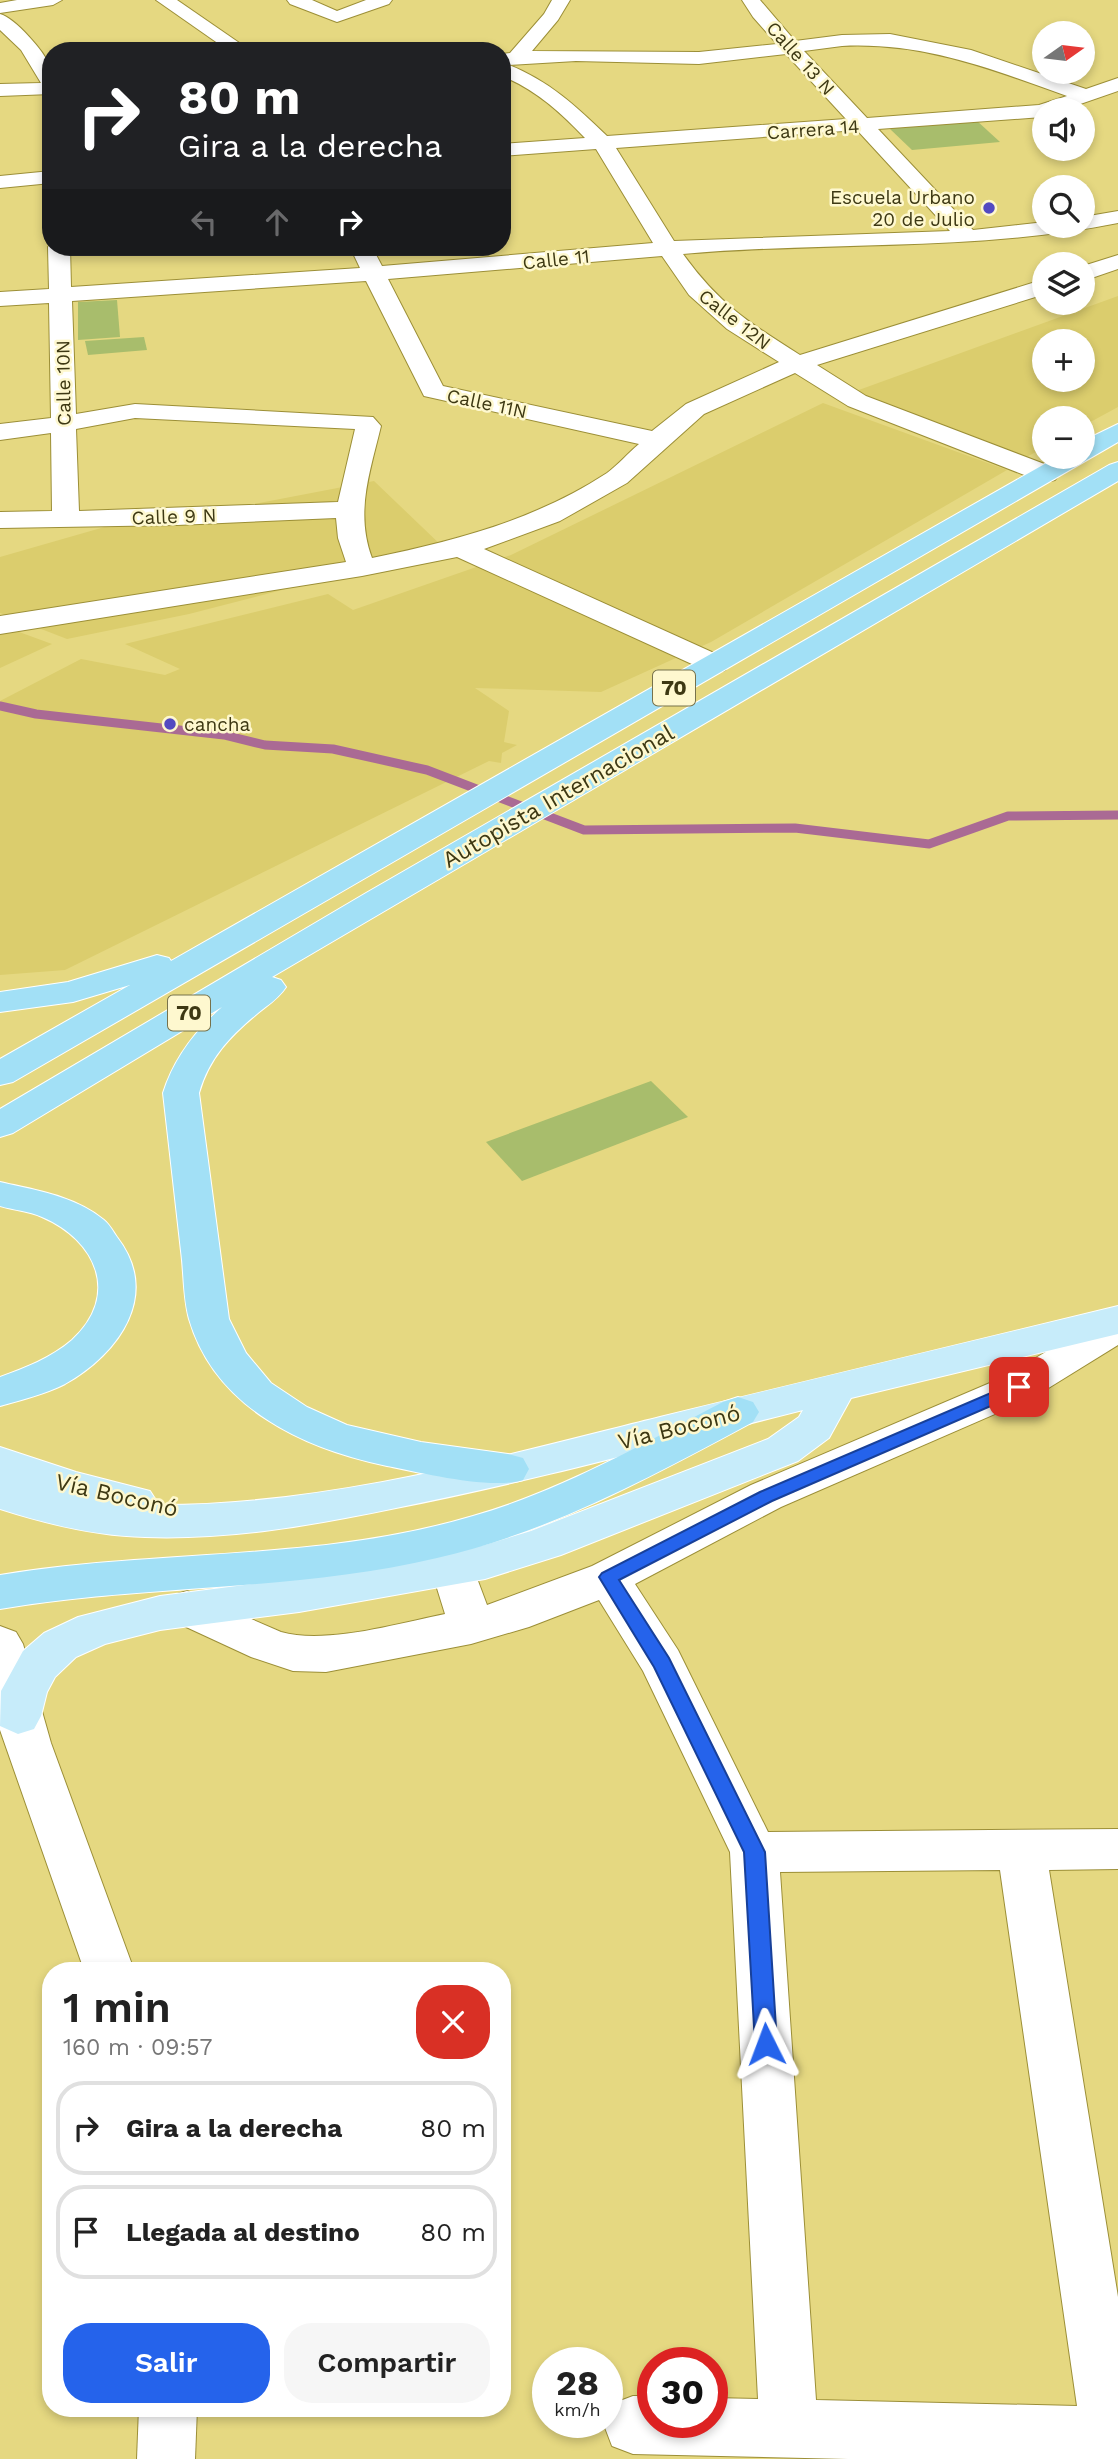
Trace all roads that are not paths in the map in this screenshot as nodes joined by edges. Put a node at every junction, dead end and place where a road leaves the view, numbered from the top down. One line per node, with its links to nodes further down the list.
1 (53, 0): 7 (street)
2 (165, 0): 9 (street)
3 (296, 0): 4 (street)
4 (383, 0)
5 (561, 0): 11 (street)
6 (751, 0): 10 (street, Calle 13 N)
7 (0, 8)
8 (0, 20): 14 (street)
9 (228, 42)
10 (791, 49): 12 (street); 18 (street); 19 (street, Calle 13 N)
11 (511, 58)
12 (511, 61)
13 (511, 65): 20 (street, Calle 12N)
14 (42, 69)
15 (1117, 85): 18 (street, Carrera 14)
16 (42, 88): 17 (street)
17 (0, 90)
18 (1084, 95): 19 (street, Carrera 14)
19 (866, 125): 20 (street, Carrera 14); 27 (street, Calle 13 N)
20 (603, 144): 21 (street, Carrera 14); 28 (street, Calle 12N)
21 (511, 149)
22 (42, 178): 23 (street)
23 (0, 182)
24 (1118, 217): 25 (street)
25 (1095, 222)
26 (1032, 230): 27 (street, Calle 11)
27 (968, 237): 28 (street, Calle 11)
28 (668, 248): 33 (street, Calle 11); 37 (street, Calle 12N)
29 (60, 256): 35 (street, Calle 10N)
30 (365, 256): 33 (street, Calle 11N)
31 (1118, 262): 32 (street)
32 (1095, 270)
33 (373, 273): 35 (street, Calle 11); 41 (street, Calle 11N)
34 (1032, 290): 37 (street)
35 (61, 293): 36 (street, Calle 11); 38 (street, Calle 10N)
36 (0, 299)
37 (795, 364): 41 (street); 45 (street, Calle 12N)
38 (64, 425): 39 (street); 46 (street); 48 (street, Calle 10N)
39 (0, 432)
40 (1118, 432): 42 (highway)
41 (657, 440): 49 (street)
42 (1095, 445)
43 (1054, 469): 45 (highway, Autopista Internacional / 70)
44 (1118, 470): 53 (highway, Autopista Internacional / 70)
45 (1045, 474): 52 (highway, Autopista Internacional / 70)
46 (349, 509): 48 (street, Calle 9 N); 50 (street)
47 (0, 520): 48 (street, Calle 9 N)
48 (66, 520)
49 (460, 548): 50 (street); 52 (street)
50 (362, 568): 51 (street)
51 (0, 625)
52 (715, 664): 54 (highway, Autopista Internacional / 70)
53 (378, 900): 57 (highway, Autopista Internacional / 70); 65 (highway)
54 (272, 919): 55 (highway); 56 (highway, Autopista Internacional / 70)
55 (0, 1002)
56 (0, 1074)
57 (0, 1125)
58 (0, 1194): 62 (highway)
59 (1118, 1320): 61 (main road, Vía Boconó)
60 (1118, 1327): 69 (street)
61 (836, 1388): 63 (main road, Vía Boconó); 68 (main road)
62 (0, 1392)
63 (738, 1412): 65 (main road, Vía Boconó); 70 (highway)
64 (0, 1462): 67 (main road, Vía Boconó)
65 (508, 1469): 67 (main road, Vía Boconó)
66 (0, 1493): 67 (main road, Vía Boconó)
67 (237, 1518)
68 (453, 1569): 71 (main road); 72 (street)
69 (608, 1577): 72 (street); 77 (street)
70 (0, 1592)
71 (187, 1608): 72 (street); 74 (main road)
72 (471, 1627)
73 (0, 1644): 74 (street)
74 (11, 1733): 78 (street)
75 (1021, 1848): 76 (street); 77 (street); 82 (street)
76 (1118, 1849)
77 (754, 1852): 81 (street)
78 (106, 1962)
79 (168, 2417): 83 (street)
80 (633, 2425): 81 (street)
81 (789, 2427): 82 (street)
82 (1114, 2435)
83 (166, 2459)

